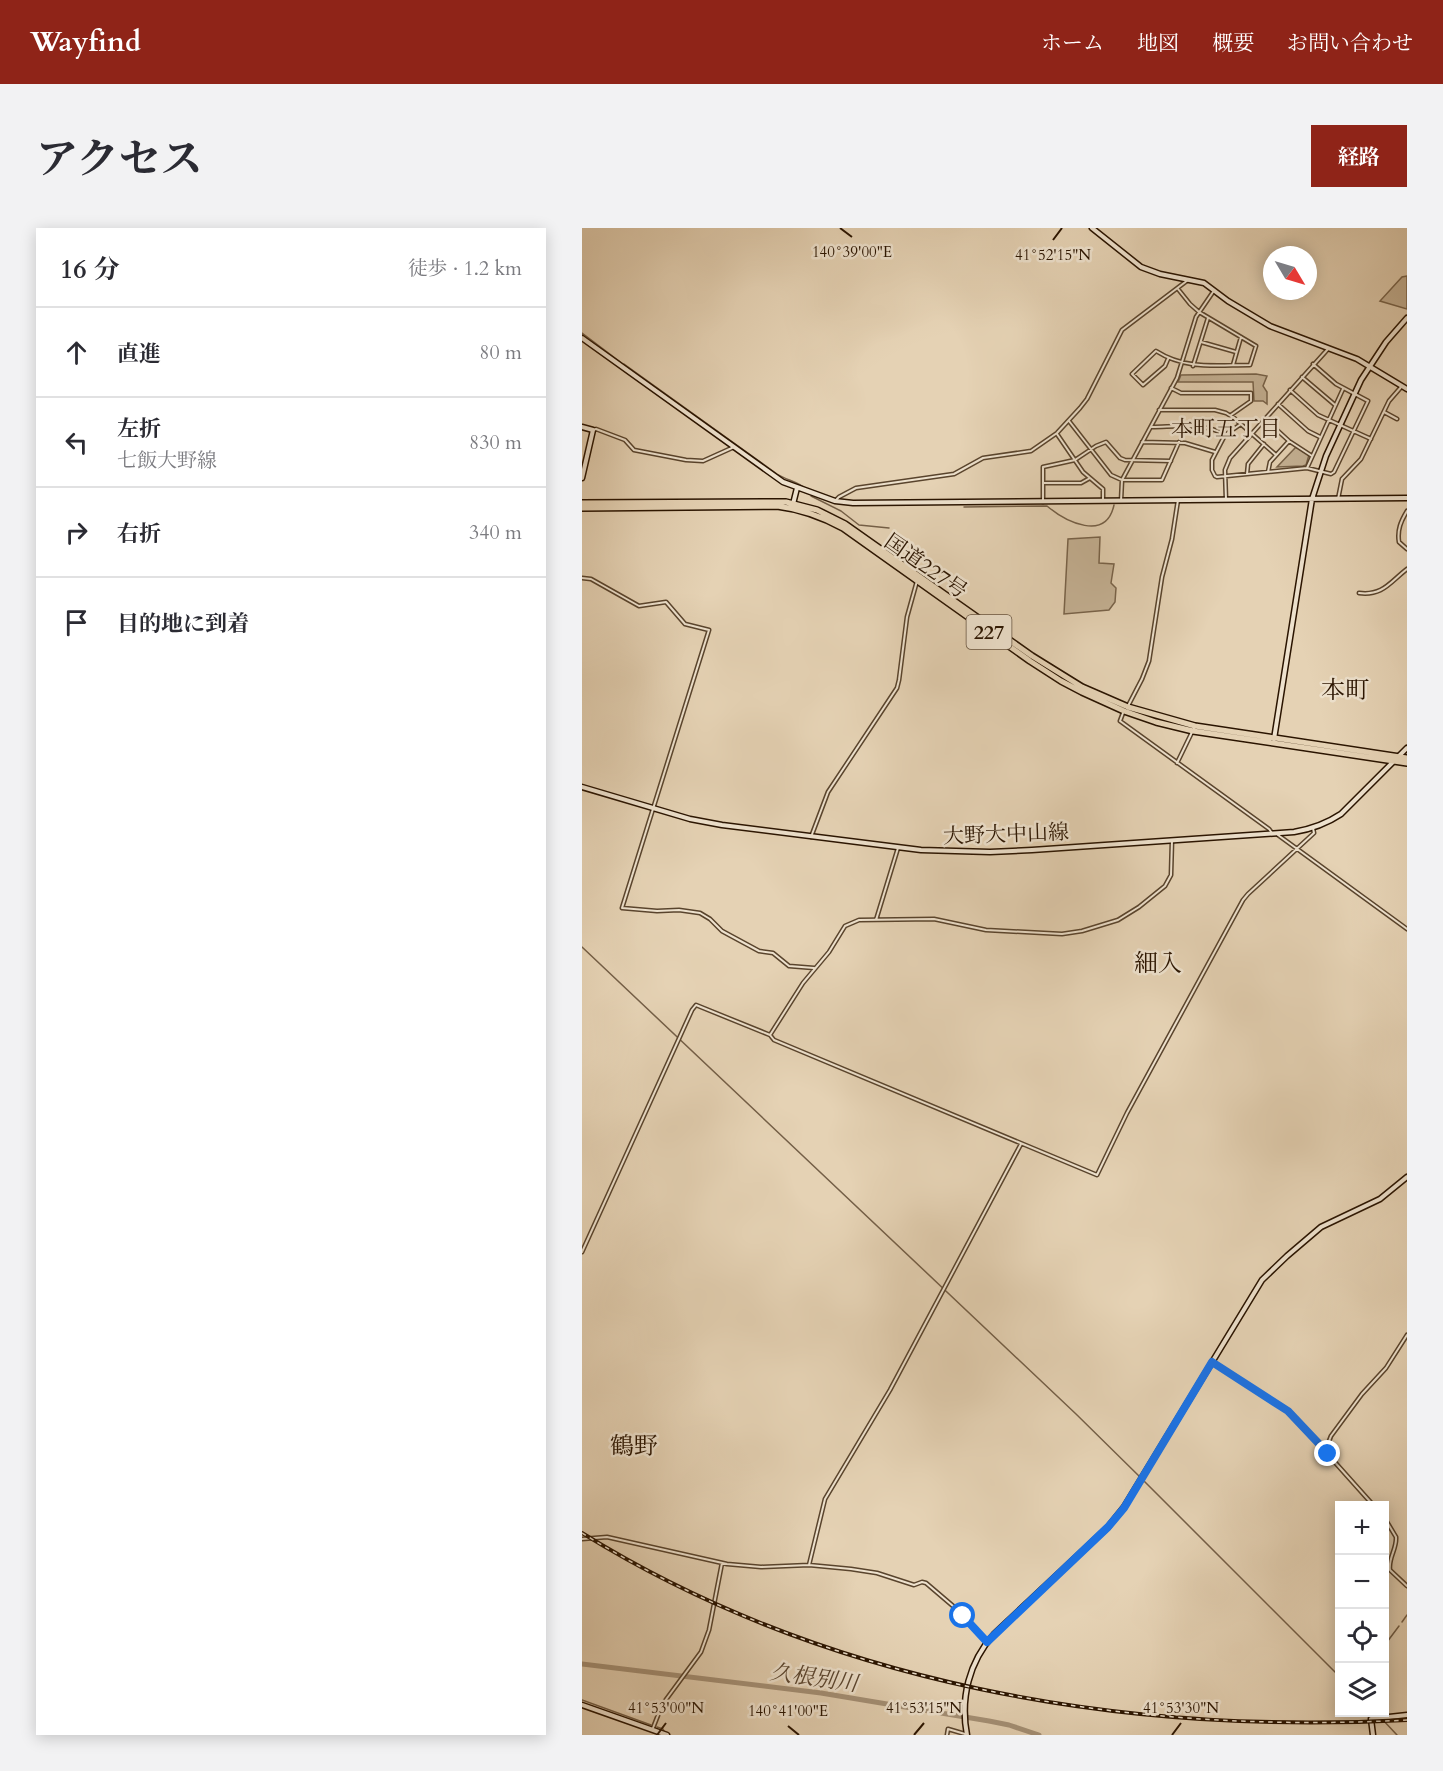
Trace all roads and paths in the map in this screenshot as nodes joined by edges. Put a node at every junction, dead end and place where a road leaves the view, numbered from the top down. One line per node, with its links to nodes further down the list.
1 (1092, 228): 2 (main road)
2 (1189, 279): 3 (street); 4 (main road)
3 (1178, 289): 5 (street); 34 (street)
4 (1214, 291): 5 (street); 11 (main road)
5 (1199, 312): 6 (street); 14 (street)
6 (1208, 318): 8 (street); 10 (street)
7 (1407, 318): 17 (main road)
8 (1241, 337): 12 (street); 16 (street)
9 (582, 338): 50 (main road)
10 (1201, 342): 12 (street); 18 (street)
11 (1328, 348): 15 (street); 17 (main road)
12 (1236, 352): 16 (street)
13 (1168, 359): 13 (street); 14 (street)
14 (1182, 363): 18 (street); 22 (street)
15 (1313, 364): 19 (street); 21 (street)
16 (1233, 365): 18 (street)
17 (1369, 365): 20 (main road); 25 (main road)
18 (1193, 366)
19 (1302, 377): 24 (street); 27 (street)
20 (1402, 386): 23 (main road); 29 (street)
21 (1343, 387): 25 (street); 27 (street)
22 (1172, 388): 28 (street); 30 (street)
23 (1407, 389)
24 (1290, 390): 26 (street); 32 (street)
25 (1354, 393): 36 (main road); 40 (street)
26 (1277, 404): 31 (street); 44 (street)
27 (1335, 405): 32 (street)
28 (1159, 411): 30 (street); 38 (street)
29 (1383, 411): 33 (street); 45 (street)
30 (1231, 416): 35 (street)
31 (1265, 419): 42 (street); 46 (street)
32 (1329, 420): 36 (street); 44 (street)
33 (1397, 420)
34 (1069, 421): 41 (street); 51 (street)
35 (1241, 424): 42 (street); 43 (street)
36 (1340, 425): 40 (street); 60 (main road)
37 (582, 427): 39 (main road)
38 (1151, 427): 43 (street); 47 (street)
39 (593, 430): 50 (street); 63 (main road)
40 (1353, 431): 45 (street); 60 (street)
41 (1056, 433): 55 (street); 74 (street)
42 (1252, 433): 49 (street); 62 (street)
43 (1225, 435): 52 (street)
44 (1320, 437): 54 (street)
45 (1371, 439): 70 (street)
46 (1289, 441): 53 (street); 54 (street)
47 (1142, 442): 48 (street); 56 (street)
48 (1179, 442): 52 (street); 57 (street)
49 (1264, 444): 53 (street); 61 (street)
50 (734, 447): 67 (main road)
51 (1090, 450): 55 (street); 56 (street); 65 (street)
52 (1216, 453): 62 (street)
53 (1276, 455): 59 (street)
54 (1312, 456): 58 (street)
55 (1075, 460): 64 (street); 66 (street)
56 (1131, 461): 57 (street); 65 (street)
57 (1171, 461): 65 (street)
58 (1307, 468): 59 (street); 60 (street)
59 (1268, 472): 61 (street)
60 (1320, 472): 69 (main road)
61 (1247, 474): 62 (street)
62 (1226, 476): 73 (street)
63 (582, 478)
64 (1090, 478): 66 (street); 71 (street)
65 (1122, 480): 76 (street)
66 (1043, 483): 75 (street)
67 (797, 488): 74 (main road); 78 (main road)
68 (1407, 498): 70 (main road)
69 (1312, 499): 70 (main road); 73 (main road); 88 (main road)
70 (1338, 499)
71 (1103, 500): 75 (main road); 76 (main road)
72 (1178, 500): 73 (main road); 76 (main road); 86 (street)
73 (1226, 500)
74 (835, 501): 75 (main road)
75 (1043, 501)
76 (1121, 501)
77 (582, 503): 78 (highway, 国道227号 / 227)
78 (793, 505): 79 (highway, 国道227号 / 227); 84 (highway, 国道227号 / 227)
79 (582, 508)
80 (1407, 511): 81 (street)
81 (1407, 549)
82 (1407, 569): 85 (street)
83 (582, 578): 95 (street)
84 (919, 578): 86 (highway, 国道227号 / 227); 98 (street)
85 (1359, 592)
86 (1126, 709): 87 (highway, 国道227号 / 227); 92 (street)
87 (1194, 728): 88 (highway, 国道227号 / 227); 92 (street)
88 (1274, 741): 91 (highway, 国道227号 / 227)
89 (1407, 748): 91 (main road, 大野大中山線)
90 (1407, 758): 91 (highway, 国道227号 / 227)
91 (1397, 760): 93 (highway, 国道227号 / 227); 96 (main road, 大野大中山線)
92 (1177, 763): 97 (street)
93 (1407, 763)
94 (582, 787): 95 (main road, 大野大中山線)
95 (653, 808): 98 (main road, 大野大中山線); 104 (street)
96 (1313, 828): 97 (main road, 大野大中山線); 101 (street)
97 (1274, 833): 99 (main road, 大野大中山線); 101 (street)
98 (811, 837): 100 (main road, 大野大中山線)
99 (1172, 840): 100 (main road, 大野大中山線); 102 (street)
100 (898, 848): 102 (street)
101 (1296, 849): 103 (street); 106 (street)
102 (876, 920): 104 (street)
103 (1407, 929)
104 (814, 968): 105 (street)
105 (770, 1035): 106 (street); 108 (street)
106 (1020, 1144): 116 (street)
107 (1407, 1178): 110 (main road)
108 (582, 1252)
109 (1407, 1335): 111 (street)
110 (1212, 1362): 111 (street); 119 (main road)
111 (1326, 1449): 112 (street)
112 (1370, 1501)
113 (1389, 1526): 117 (street)
114 (582, 1539): 115 (street)
115 (722, 1563): 116 (street); 122 (street)
116 (809, 1565): 119 (street)
117 (1389, 1567): 118 (street)
118 (1407, 1586)
119 (987, 1642): 123 (main road)
120 (582, 1705): 122 (main road)
121 (1407, 1715): 126 (main road)
122 (651, 1733): 124 (main road)
123 (967, 1733): 125 (street)
124 (664, 1734)
125 (947, 1735)
126 (1372, 1735)

